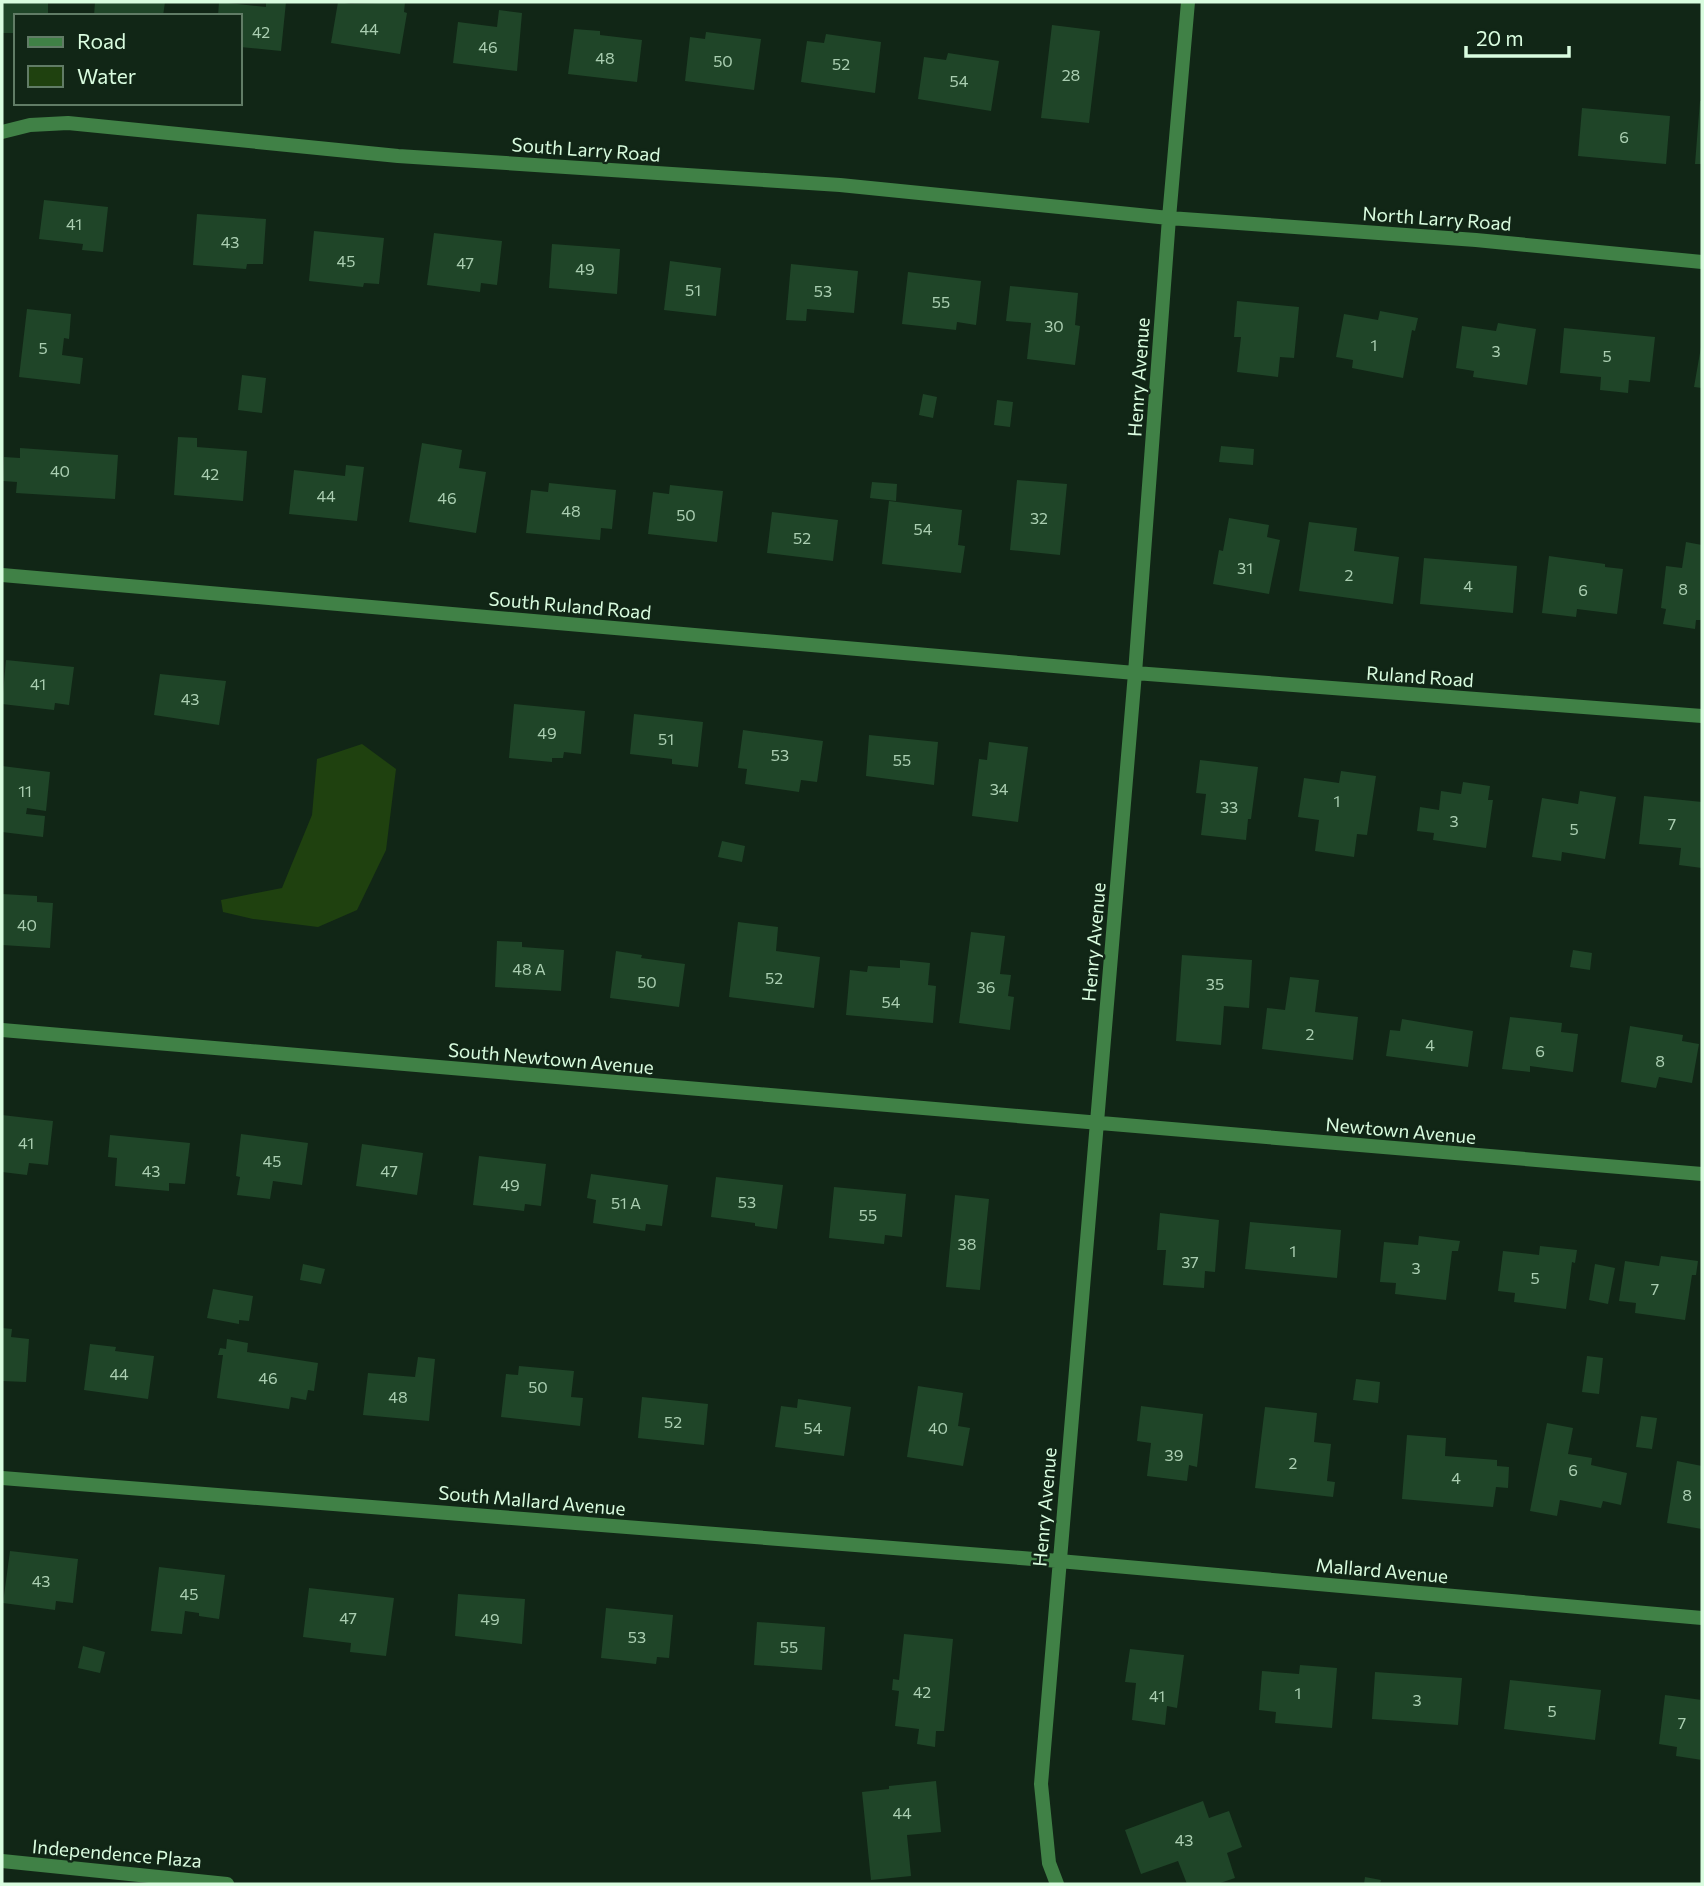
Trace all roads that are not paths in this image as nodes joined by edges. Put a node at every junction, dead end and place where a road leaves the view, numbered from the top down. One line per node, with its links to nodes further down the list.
1 (1188, 2): 3 (street, Henry Avenue)
2 (2, 132): 3 (street, South Larry Road)
3 (1169, 218): 4 (street, North Larry Road); 6 (street, Henry Avenue)
4 (1702, 262)
5 (2, 575): 6 (street, South Ruland Road)
6 (1135, 673): 7 (street, Ruland Road); 9 (street, Henry Avenue)
7 (1702, 716)
8 (2, 1030): 9 (street, South Newtown Avenue)
9 (1097, 1124): 10 (street, Newtown Avenue); 12 (street, Henry Avenue)
10 (1702, 1174)
11 (2, 1478): 12 (street, South Mallard Avenue)
12 (1059, 1561): 13 (street, Mallard Avenue); 16 (street, Henry Avenue)
13 (1702, 1618)
14 (2, 1861): 15 (street, Independence Plaza)
15 (227, 1884)
16 (1056, 1884)

